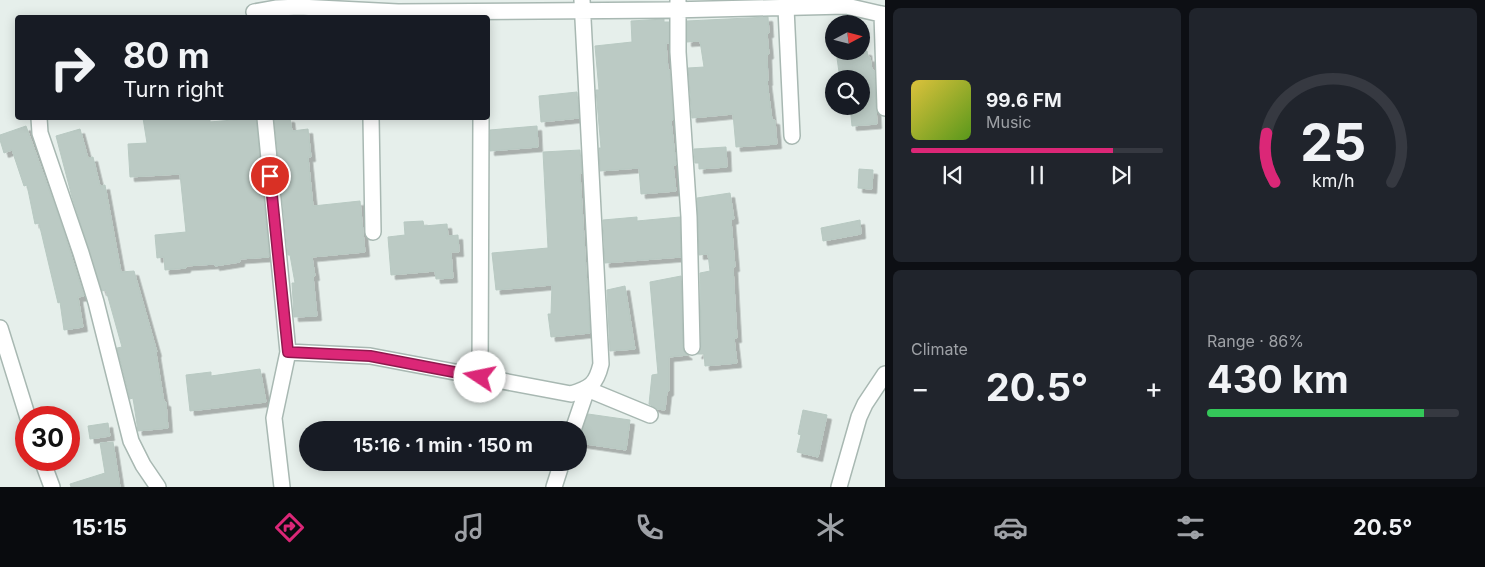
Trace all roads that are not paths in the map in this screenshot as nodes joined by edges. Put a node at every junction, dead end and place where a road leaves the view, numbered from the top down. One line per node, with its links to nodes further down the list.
1 (770, 4): 3 (street); 6 (street)
2 (582, 5): 3 (street); 5 (street); 23 (street)
3 (679, 5): 19 (street)
4 (409, 6): 8 (street); 9 (street)
5 (525, 6): 9 (street)
6 (786, 8): 10 (street); 16 (street)
7 (253, 10): 8 (street)
8 (369, 14)
9 (481, 14)
10 (884, 14): 11 (street)
11 (885, 108)
12 (39, 120): 30 (street)
13 (265, 120): 20 (street)
14 (370, 120): 17 (street)
15 (481, 120): 22 (street)
16 (792, 136)
17 (372, 232)
18 (0, 328): 24 (street)
19 (692, 347)
20 (288, 352): 22 (street); 31 (street)
21 (885, 374): 33 (street)
22 (480, 377): 23 (street)
23 (587, 389): 25 (street); 26 (street)
24 (24, 406)
25 (650, 415)
26 (576, 421)
27 (46, 471): 29 (street)
28 (559, 471): 32 (street)
29 (52, 487)
30 (158, 487)
31 (282, 487)
32 (554, 487)
33 (839, 487)

